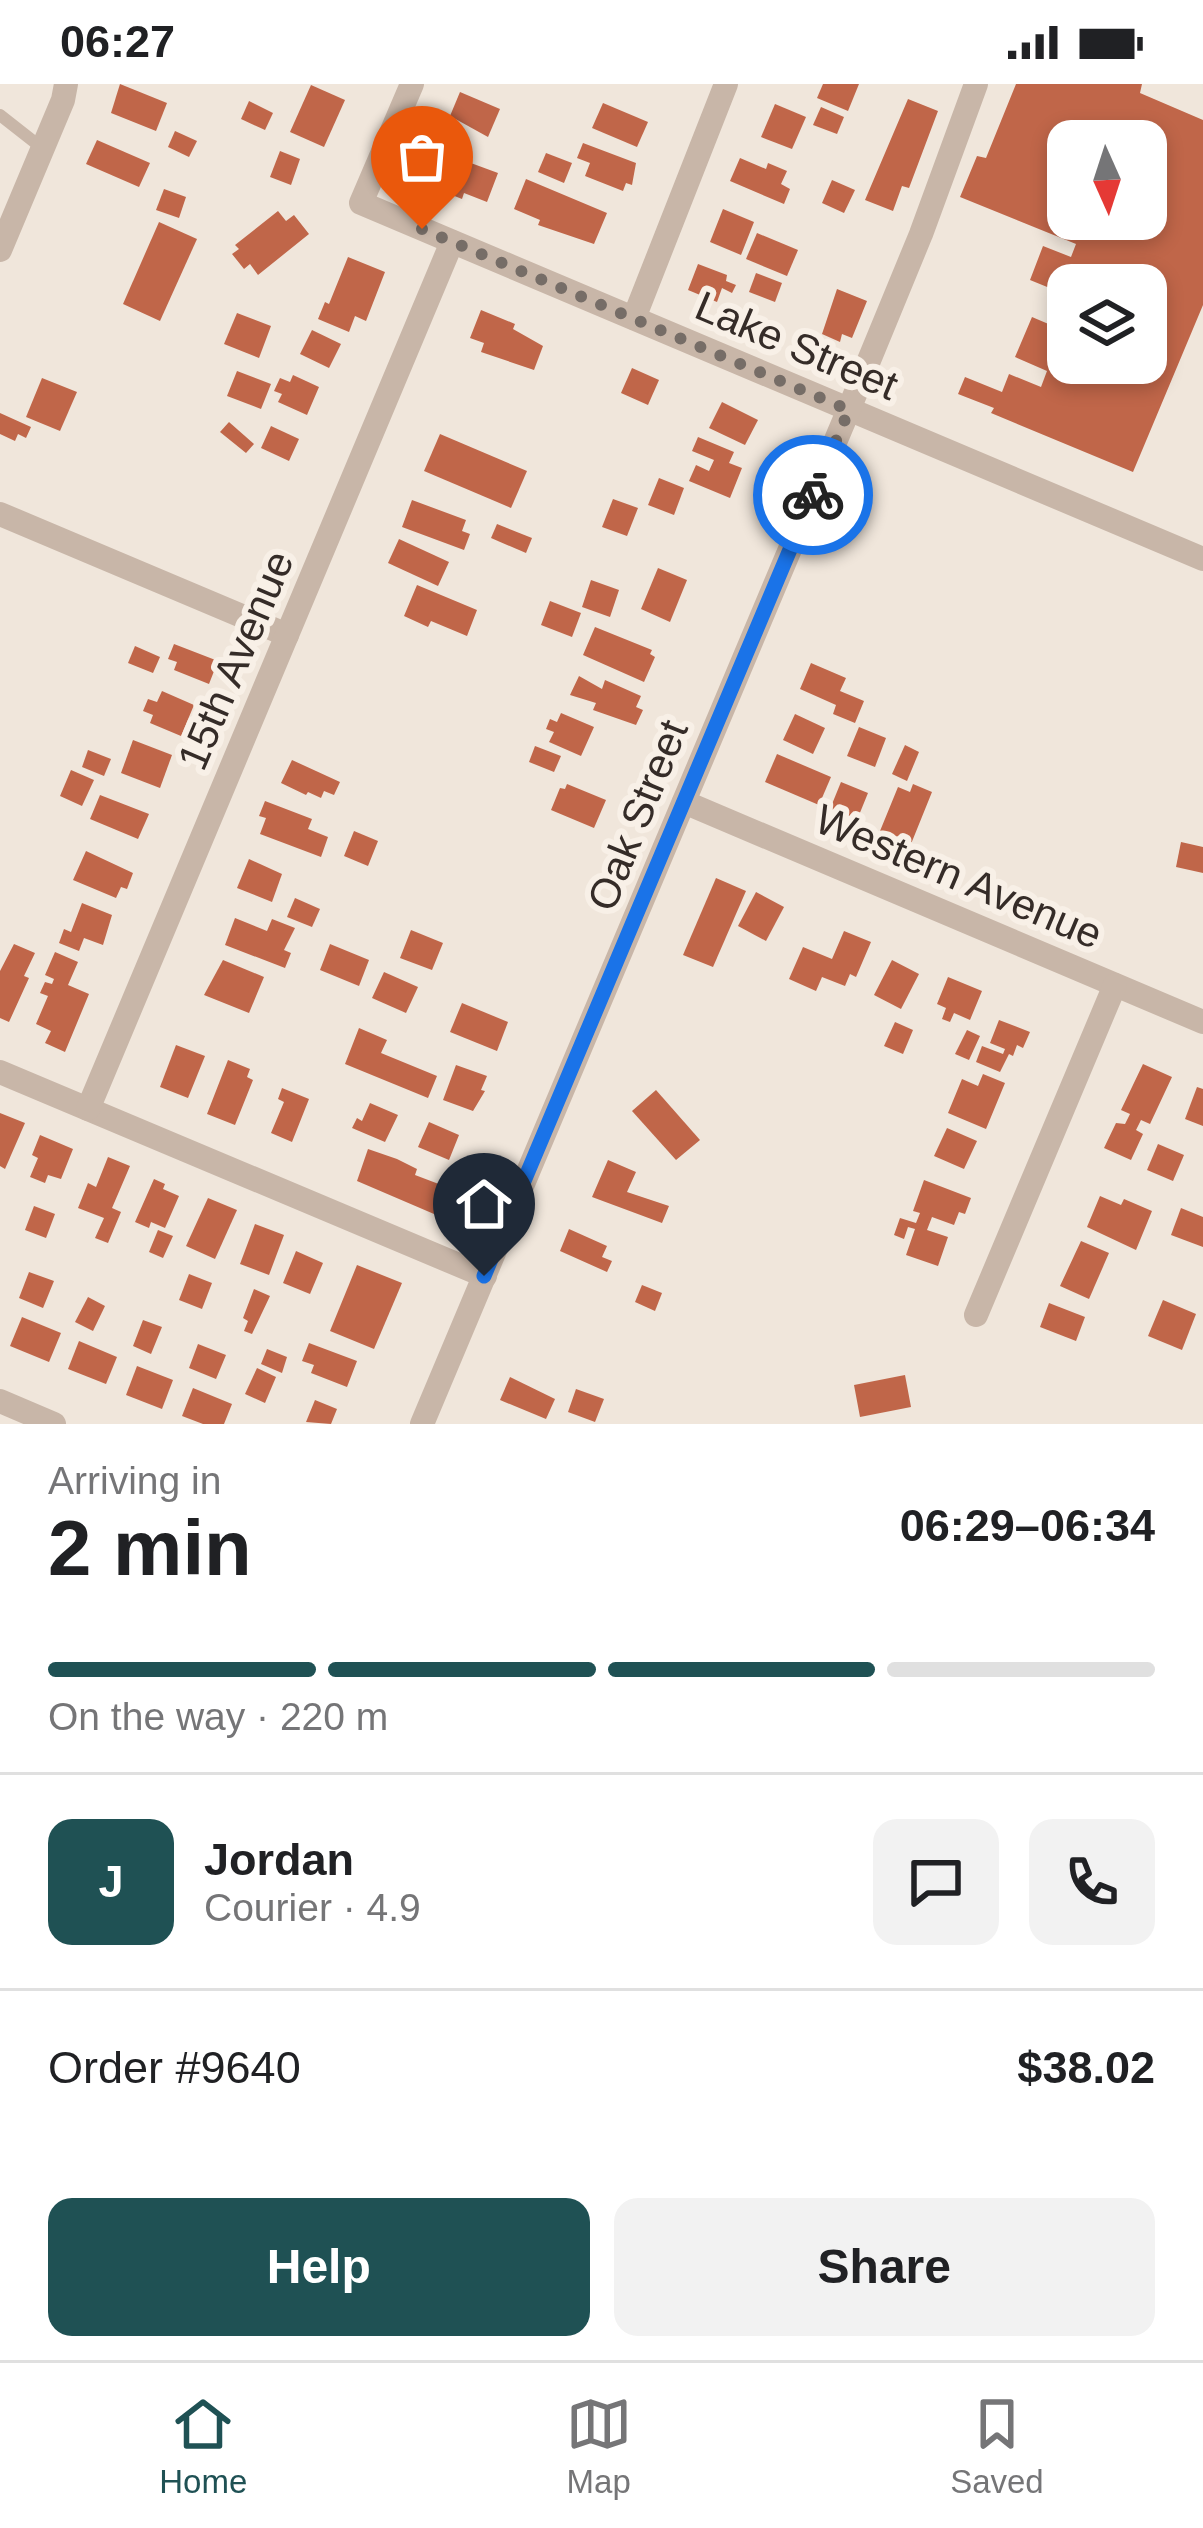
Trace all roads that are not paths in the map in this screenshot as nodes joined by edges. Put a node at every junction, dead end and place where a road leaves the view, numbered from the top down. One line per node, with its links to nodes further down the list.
1 (66, 84): 6 (street)
2 (412, 84): 7 (street, Lake Street)
3 (726, 84): 9 (street)
4 (976, 84): 10 (street, Oak Street)
5 (0, 116): 6 (lane)
6 (43, 148): 8 (street)
7 (452, 242): 9 (street, Lake Street); 13 (street, 15th Avenue)
8 (0, 250)
9 (634, 319): 10 (street, Lake Street)
10 (849, 410): 12 (street, Lake Street); 14 (street, Oak Street)
11 (0, 514): 13 (street)
12 (1203, 560)
13 (287, 635): 18 (street, 15th Avenue)
14 (684, 802): 15 (street, Western Avenue); 19 (street, Oak Street)
15 (1115, 985): 16 (street, Western Avenue); 20 (street)
16 (1203, 1022)
17 (0, 1072): 18 (street)
18 (88, 1109): 19 (street)
19 (484, 1276): 23 (street, Oak Street)
20 (976, 1315)
21 (0, 1401): 22 (street)
22 (54, 1424)
23 (422, 1424)

